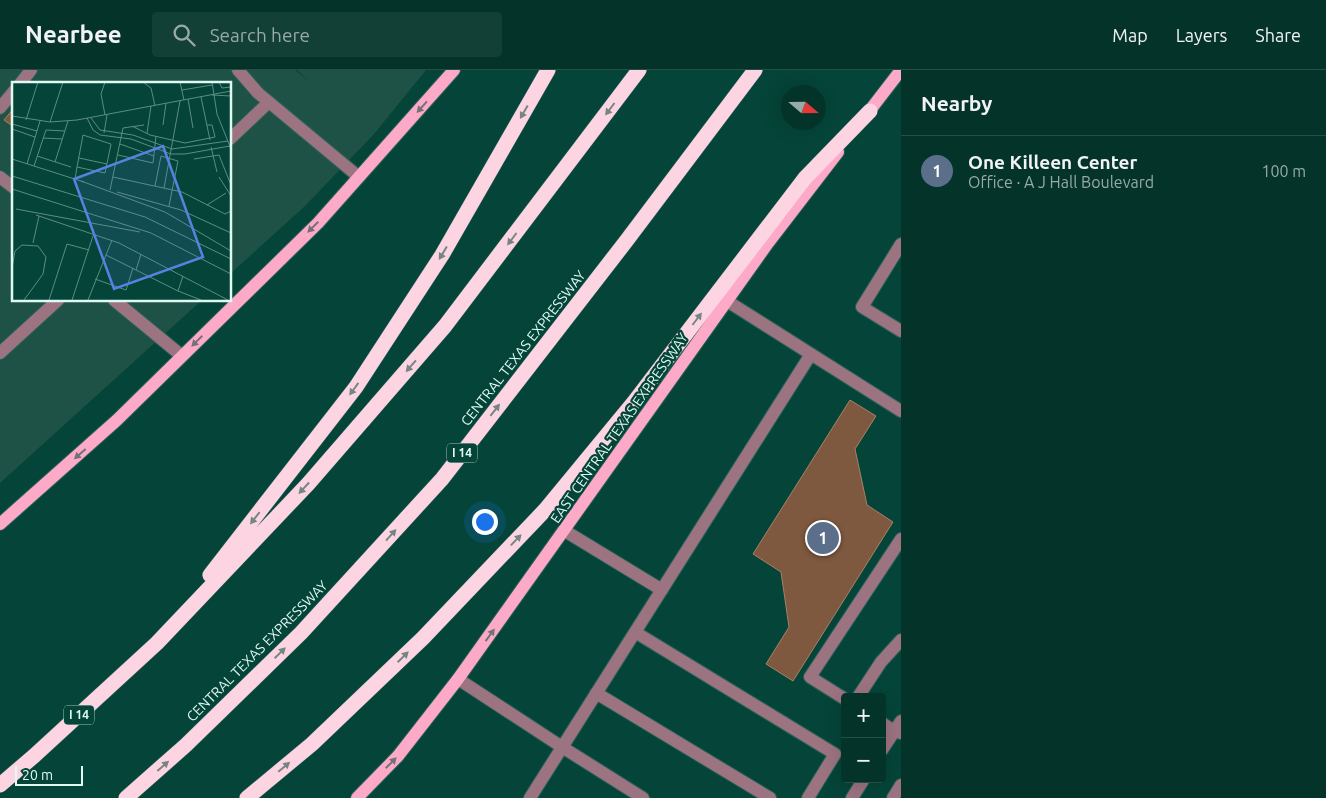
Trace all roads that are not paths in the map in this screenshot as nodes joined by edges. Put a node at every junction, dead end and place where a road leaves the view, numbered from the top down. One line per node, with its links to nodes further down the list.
1 (31, 70): 8 (street)
2 (238, 70): 10 (street)
3 (454, 70): 15 (main road, one-way to 15)
4 (548, 70): 32 (highway, one-way to 32)
5 (639, 70): 32 (highway, I 14, one-way to 32)
6 (755, 70): 44 (highway, CENTRAL TEXAS EXPRESSWAY / I 14, one-way to 6)
7 (900, 72): 12 (main road, EAST CENTRAL TEXAS EXPRESSWAY)
8 (22, 82)
9 (12, 93): 11 (street)
10 (269, 102): 13 (street); 15 (street)
11 (0, 108)
12 (870, 111): 20 (main road, EAST CENTRAL TEXAS EXPRESSWAY); 45 (highway, one-way to 12)
13 (231, 138)
14 (0, 177): 16 (street)
15 (358, 177): 24 (main road, one-way to 24)
16 (12, 186)
17 (901, 244): 21 (street)
18 (57, 301): 22 (street)
19 (115, 301): 24 (street)
20 (727, 301): 23 (street); 27 (main road, EAST CENTRAL TEXAS EXPRESSWAY)
21 (901, 331)
22 (0, 353)
23 (811, 354): 25 (street); 29 (street)
24 (182, 356): 26 (main road, one-way to 26)
25 (901, 411)
26 (0, 524)
27 (565, 531): 29 (street); 33 (main road, EAST CENTRAL TEXAS EXPRESSWAY, one-way to 27)
28 (901, 539): 36 (street)
29 (662, 590): 30 (street)
30 (635, 632): 34 (street); 50 (street)
31 (901, 640): 35 (street)
32 (157, 643): 42 (highway, I 14)
33 (458, 679): 40 (street); 46 (main road, EAST CENTRAL TEXAS EXPRESSWAY, one-way to 33)
34 (596, 693): 40 (street); 49 (street)
35 (861, 693)
36 (841, 696)
37 (886, 724): 38 (street)
38 (899, 728): 39 (street)
39 (886, 745)
40 (562, 747): 47 (street); 48 (street)
41 (861, 783): 51 (street)
42 (0, 785)
43 (901, 785): 52 (street)
44 (126, 798)
45 (247, 798)
46 (357, 798)
47 (530, 798)
48 (643, 798)
49 (770, 798)
50 (808, 798)
51 (852, 798)
52 (893, 798)

